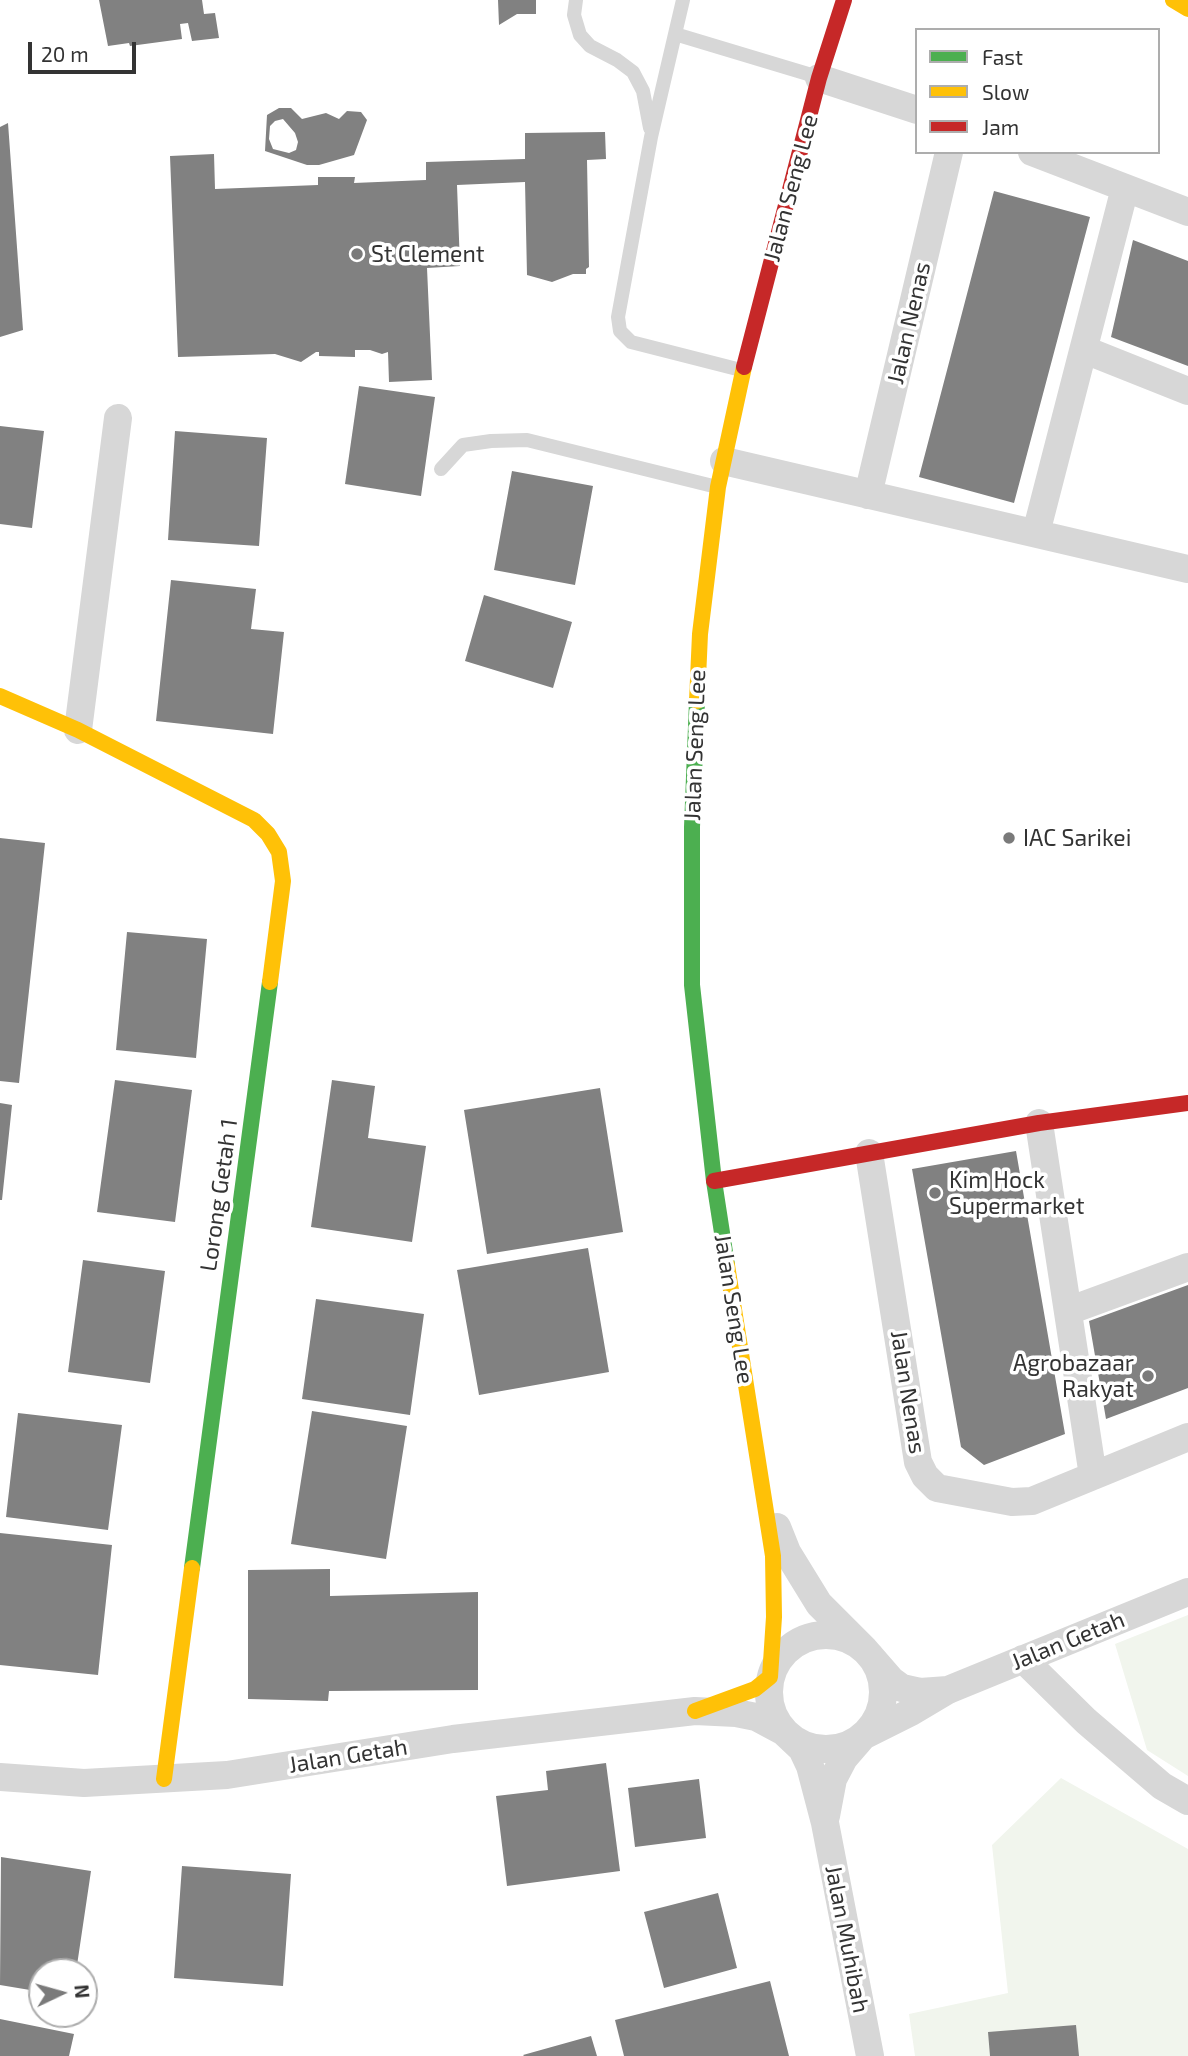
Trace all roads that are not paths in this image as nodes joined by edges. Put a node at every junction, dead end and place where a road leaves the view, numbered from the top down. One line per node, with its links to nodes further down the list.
1 (576, 0): 9 (lane)
2 (683, 0): 6 (lane)
3 (844, 0): 7 (street, Jalan Seng Lee)
4 (1173, 0): 5 (street)
5 (1188, 9)
6 (675, 34): 7 (lane); 9 (lane)
7 (819, 78): 8 (street); 15 (street, Jalan Seng Lee)
8 (915, 109)
9 (651, 137): 15 (lane)
10 (949, 154): 20 (street, Jalan Nenas)
11 (1037, 154): 12 (street)
12 (1125, 188): 13 (street); 14 (street)
13 (1188, 212)
14 (1085, 350): 16 (street); 21 (street)
15 (743, 371): 19 (street, Jalan Seng Lee)
16 (1188, 391)
17 (118, 418): 24 (street)
18 (441, 468): 19 (lane)
19 (721, 474): 20 (street); 28 (street, Jalan Seng Lee)
20 (868, 495): 21 (street)
21 (1036, 533): 22 (street)
22 (1188, 569)
23 (0, 696): 24 (street, Lorong Getah 1)
24 (78, 730): 43 (street, Lorong Getah 1)
25 (1188, 1103): 26 (street)
26 (1039, 1123): 27 (street); 30 (street)
27 (869, 1153): 28 (street); 32 (street, Jalan Nenas)
28 (714, 1181): 33 (street, Jalan Seng Lee)
29 (1188, 1267): 30 (street)
30 (1068, 1311): 32 (street)
31 (1188, 1437): 32 (street, Jalan Nenas)
32 (1093, 1476)
33 (766, 1502): 35 (street, Jalan Seng Lee); 37 (street, Jalan Seng Lee)
34 (1188, 1592): 36 (street, Jalan Getah)
35 (864, 1648): 37 (street); 38 (street, Jalan Getah); 41 (street)
36 (1023, 1660): 38 (street, Jalan Getah); 44 (street)
37 (770, 1677): 39 (street, Jalan Getah); 40 (street)
38 (948, 1690): 41 (street, Jalan Getah)
39 (695, 1711): 40 (street, Jalan Getah); 43 (street, Jalan Getah)
40 (784, 1732): 41 (street); 45 (street, Jalan Muhibah)
41 (863, 1736): 45 (street, Jalan Muhibah)
42 (0, 1777): 43 (street, Jalan Getah)
43 (164, 1779)
44 (1188, 1801)
45 (825, 1823): 46 (street, Jalan Muhibah)
46 (870, 2056)

